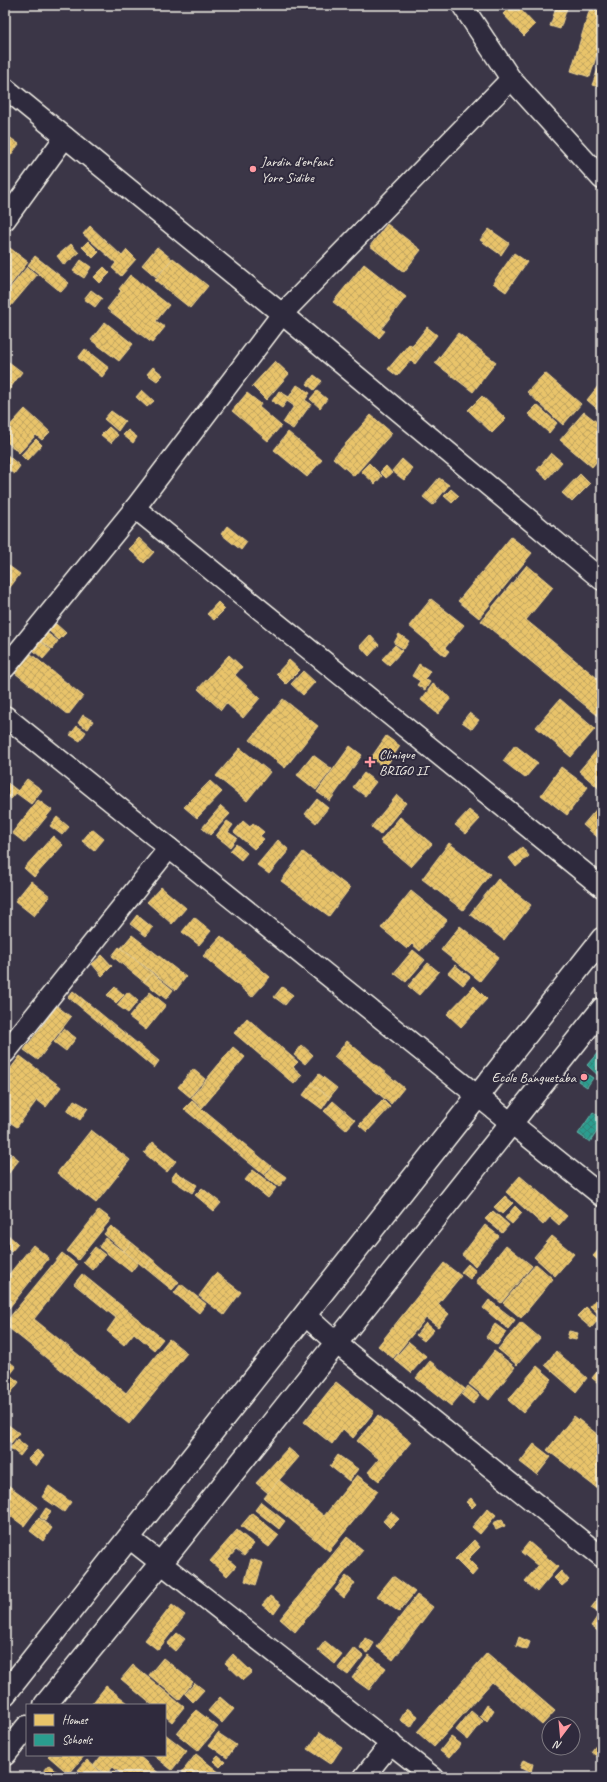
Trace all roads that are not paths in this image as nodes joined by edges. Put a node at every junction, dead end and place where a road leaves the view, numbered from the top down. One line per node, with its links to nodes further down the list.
1 (463, 6): 2 (street)
2 (512, 79): 5 (street); 7 (street)
3 (5, 88): 4 (street)
4 (65, 137): 6 (street); 7 (street)
5 (602, 179)
6 (5, 220)
7 (282, 314): 8 (street); 9 (street)
8 (135, 508): 10 (street); 13 (street)
9 (602, 580)
10 (5, 668)
11 (5, 716): 12 (street)
12 (169, 848): 16 (street); 17 (street)
13 (602, 887)
14 (602, 939): 17 (street)
15 (602, 1009): 18 (street)
16 (5, 1053)
17 (478, 1096): 18 (street); 20 (street)
18 (511, 1123): 19 (street); 21 (street)
19 (602, 1196)
20 (304, 1315): 21 (street); 22 (street)
21 (336, 1343): 23 (street); 24 (street)
22 (129, 1538): 24 (street); 25 (street)
23 (602, 1556)
24 (161, 1563): 26 (street); 28 (street)
25 (5, 1694)
26 (46, 1704)
27 (26, 1728): 29 (street)
28 (391, 1743): 30 (street); 31 (street)
29 (5, 1754)
30 (364, 1777)
31 (433, 1777)

